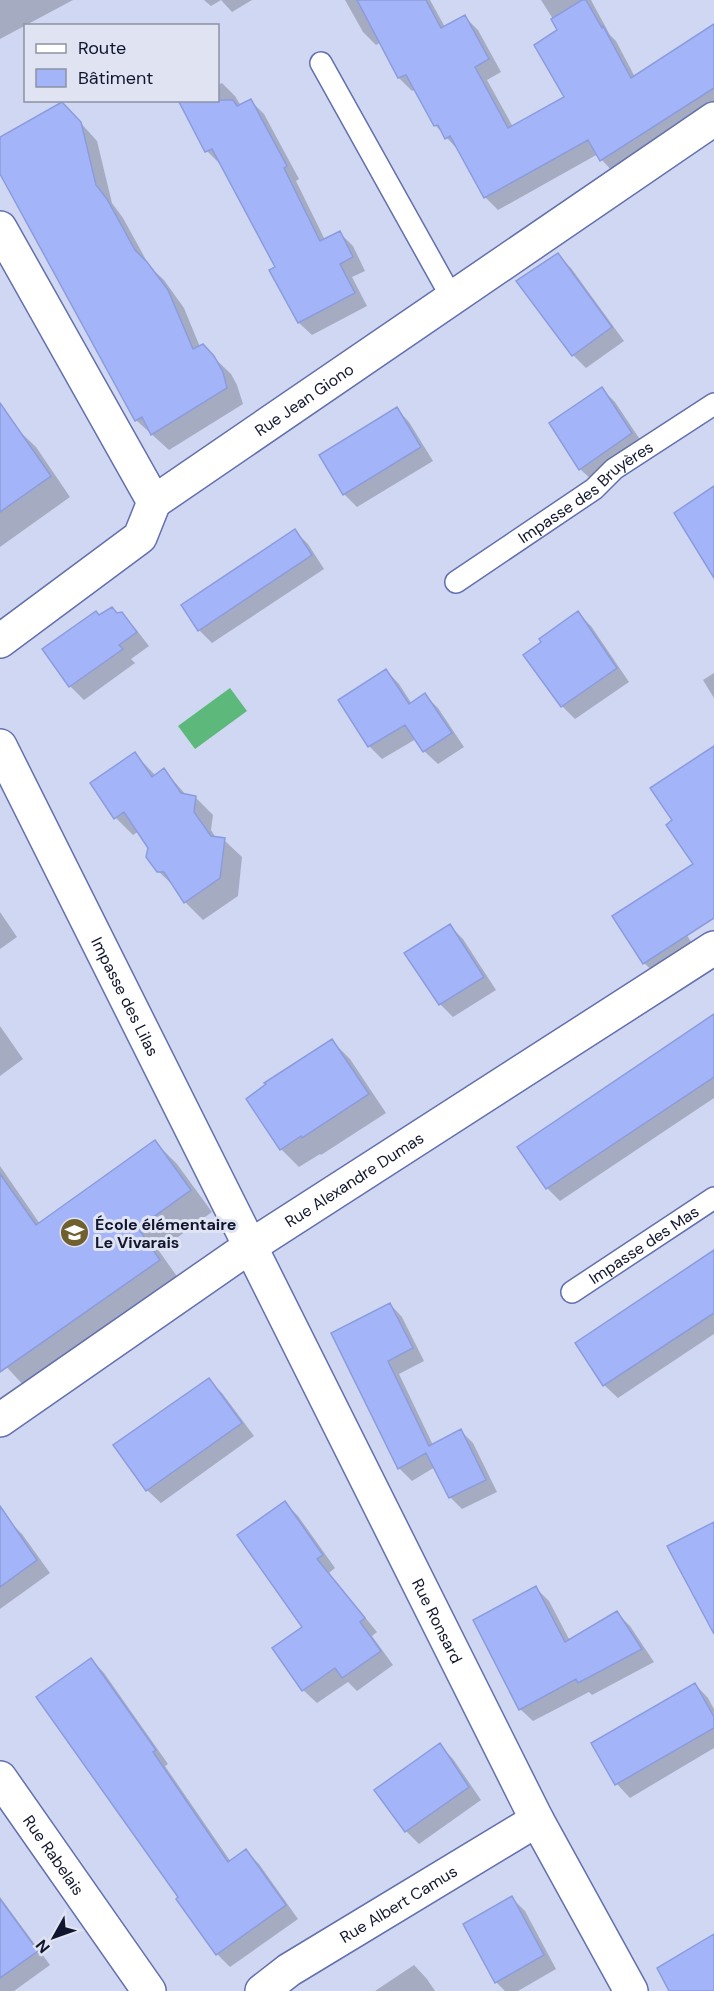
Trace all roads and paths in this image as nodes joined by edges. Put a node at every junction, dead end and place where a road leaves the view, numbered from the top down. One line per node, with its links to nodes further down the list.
1 (321, 63): 4 (lane)
2 (714, 119): 4 (street, Rue Jean Giono)
3 (0, 228): 6 (street)
4 (452, 298): 6 (street, Rue Jean Giono)
5 (714, 404): 7 (lane, Impasse des Bruyères)
6 (154, 502): 8 (street)
7 (456, 582)
8 (0, 641)
9 (0, 746): 12 (street, Impasse des Lilas)
10 (714, 948): 12 (street, Rue Alexandre Dumas)
11 (714, 1198): 13 (lane, Impasse des Mas)
12 (249, 1247): 14 (street, Rue Alexandre Dumas); 16 (street, Rue Ronsard)
13 (572, 1292)
14 (0, 1420)
15 (0, 1778): 18 (street, Rue Rabelais)
16 (537, 1820): 17 (street, Rue Albert Camus); 20 (street, Rue Ronsard)
17 (294, 1981): 19 (street, Rue Albert Camus)
18 (149, 1991)
19 (262, 1991)
20 (631, 1991)

